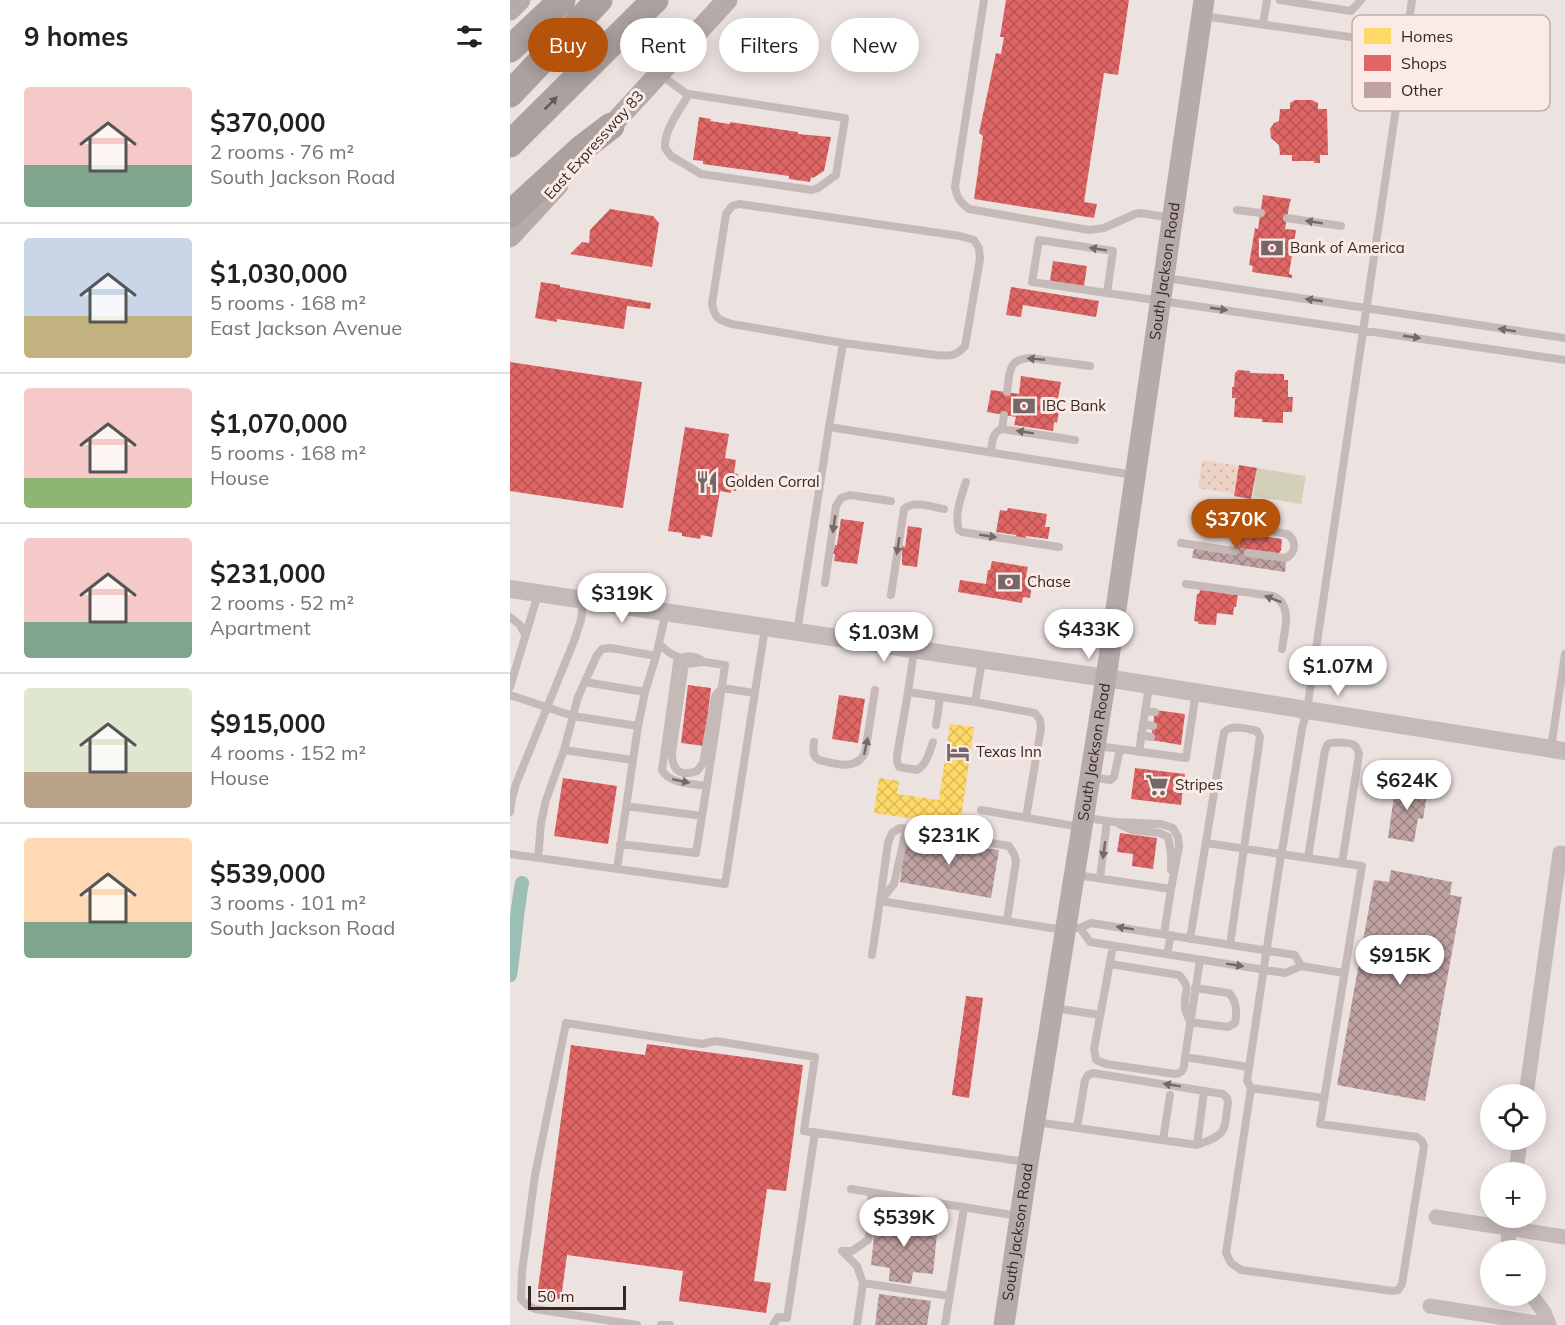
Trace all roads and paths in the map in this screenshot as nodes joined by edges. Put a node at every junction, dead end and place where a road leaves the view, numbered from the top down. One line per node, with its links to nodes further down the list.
1 (520, 0): 13 (main road)
2 (540, 0): 16 (highway)
3 (562, 0): 18 (highway)
4 (599, 0): 20 (highway)
5 (655, 0): 24 (highway, one-way to 5)
6 (727, 0): 19 (main road, East Expressway 83)
7 (984, 0): 28 (lane)
8 (1267, 0): 15 (lane)
9 (1280, 0): 10 (lane)
10 (1361, 0)
11 (1412, 0): 14 (lane)
12 (1203, 8): 15 (lane); 28 (main road, South Jackson Road)
13 (510, 10)
14 (1410, 15)
15 (1263, 24): 17 (lane)
16 (510, 31)
17 (1352, 37)
18 (510, 49)
19 (660, 74): 21 (lane); 23 (main road, East Expressway 83)
20 (510, 94)
21 (689, 94): 21 (lane)
22 (1396, 111): 35 (lane)
23 (611, 126): 27 (highway); 31 (main road, East Expressway 83)
24 (510, 144)
25 (1237, 210): 26 (lane)
26 (1261, 213)
27 (510, 214)
28 (1172, 218): 32 (main road, South Jackson Road)
29 (1287, 218): 30 (lane, one-way to 29)
30 (1341, 226)
31 (510, 237)
32 (1164, 278): 34 (main road, South Jackson Road); 35 (lane, one-way to 32)
33 (1107, 293): 33 (lane, one-way to 33); 34 (lane)
34 (1161, 300): 36 (lane, one-way to 36); 47 (main road, South Jackson Road)
35 (1367, 308): 36 (lane); 37 (lane, one-way to 35)
36 (1363, 330): 39 (lane, one-way to 39); 89 (lane)
37 (1565, 338)
38 (843, 343): 38 (lane); 43 (lane)
39 (1565, 360)
40 (1090, 366): 41 (lane, one-way to 41)
41 (1007, 392)
42 (1004, 415): 44 (lane)
43 (829, 427): 46 (lane); 65 (lane)
44 (1002, 429): 45 (lane, one-way to 44); 46 (lane)
45 (1075, 440)
46 (991, 453): 47 (lane)
47 (1136, 475): 75 (main road, South Jackson Road)
48 (966, 482): 53 (lane, one-way to 53)
49 (891, 501): 56 (lane, one-way to 56)
50 (944, 509): 60 (lane, one-way to 60)
51 (1229, 517): 55 (lane)
52 (1181, 543): 54 (lane)
53 (1059, 547)
54 (1234, 551)
55 (1248, 554)
56 (825, 583)
57 (1186, 584): 69 (lane, one-way to 57)
58 (510, 589): 59 (street)
59 (538, 593): 61 (street); 66 (lane)
60 (891, 595)
61 (583, 600): 62 (street); 88 (lane)
62 (666, 612): 64 (street); 67 (lane)
63 (510, 617): 66 (lane)
64 (765, 627): 65 (street); 84 (lane)
65 (797, 632): 68 (street)
66 (525, 635): 78 (lane)
67 (659, 645): 71 (lane); 72 (lane)
68 (915, 649): 73 (street); 82 (lane)
69 (1282, 649)
70 (1565, 654): 104 (lane)
71 (656, 656): 76 (lane); 81 (lane)
72 (681, 658): 74 (lane); 108 (lane, one-way to 108)
73 (982, 659): 75 (street); 87 (lane)
74 (704, 662): 79 (lane); 79 (lane)
75 (1106, 678): 77 (street); 101 (main road, South Jackson Road)
76 (585, 682): 81 (lane); 92 (lane)
77 (1149, 684): 83 (street); 90 (lane)
78 (510, 687)
79 (722, 687): 84 (lane); 108 (lane)
80 (875, 690): 99 (lane, one-way to 80)
81 (645, 692): 95 (lane)
82 (908, 692): 86 (lane); 100 (lane)
83 (1196, 692): 89 (street); 105 (lane)
84 (755, 693): 126 (lane)
85 (510, 695): 88 (lane)
86 (940, 697): 87 (lane); 94 (lane)
87 (975, 702): 113 (lane)
88 (547, 707): 92 (lane); 111 (lane)
89 (1307, 710): 104 (street); 121 (lane)
90 (1145, 711): 91 (lane); 93 (lane)
91 (1155, 712)
92 (573, 716): 95 (lane); 103 (lane)
93 (1143, 724): 96 (lane); 97 (lane)
94 (936, 725)
95 (638, 726): 106 (lane)
96 (1153, 726)
97 (1141, 735): 98 (lane); 105 (lane)
98 (1151, 737)
99 (814, 742)
100 (933, 742)
101 (1095, 746): 102 (lane); 107 (main road, South Jackson Road)
102 (1120, 749): 105 (lane); 107 (lane)
103 (564, 750): 106 (lane); 123 (lane)
104 (1558, 750)
105 (1139, 752)
106 (633, 760): 109 (lane)
107 (1090, 777): 114 (main road, South Jackson Road)
108 (707, 786): 112 (lane)
109 (626, 806): 112 (lane); 118 (lane)
110 (981, 810): 113 (lane)
111 (510, 812)
112 (702, 816): 118 (lane)
113 (1026, 818): 114 (lane)
114 (1083, 822): 115 (lane); 127 (main road, South Jackson Road)
115 (1111, 822): 128 (lane, one-way to 128); 129 (lane)
116 (906, 830): 130 (lane); 130 (lane); 131 (lane)
117 (1206, 843): 119 (lane); 119 (lane); 134 (lane)
118 (620, 844): 126 (lane)
119 (1244, 849): 121 (lane); 135 (lane)
120 (510, 854): 123 (lane)
121 (1281, 854): 124 (lane); 137 (lane)
122 (1562, 854): 151 (street)
123 (538, 858): 126 (lane)
124 (1308, 858): 125 (lane); 125 (lane)
125 (1342, 863): 144 (lane)
126 (617, 869)
127 (1075, 874): 128 (lane); 132 (main road, South Jackson Road)
128 (1100, 878): 129 (lane)
129 (1171, 889): 133 (lane)
130 (880, 901): 131 (lane); 139 (lane)
131 (1007, 920): 132 (lane)
132 (1071, 928): 133 (lane, one-way to 132); 136 (lane); 146 (main road, South Jackson Road)
133 (1167, 935): 134 (lane); 138 (lane)
134 (1190, 939): 135 (lane)
135 (1230, 945): 137 (lane)
136 (1113, 946): 138 (lane); 141 (lane)
137 (1267, 951): 142 (lane); 143 (lane)
138 (1167, 954): 140 (lane)
139 (872, 955)
140 (1200, 960): 143 (lane, one-way to 143); 145 (lane)
141 (1110, 964): 147 (lane); 148 (lane)
142 (1301, 966): 143 (lane); 144 (lane)
143 (1264, 970): 150 (lane)
144 (1344, 973): 155 (lane)
145 (1195, 988): 148 (lane); 148 (lane)
146 (1053, 1007): 147 (lane); 156 (main road, South Jackson Road)
147 (1100, 1015): 149 (lane)
148 (1190, 1022): 149 (lane)
149 (1185, 1057): 150 (lane)
150 (1249, 1067): 152 (lane)
151 (1528, 1084)
152 (1251, 1088): 155 (lane); 155 (lane)
153 (1204, 1091): 157 (lane, one-way to 157); 160 (lane); 160 (lane)
154 (1170, 1095): 159 (lane)
155 (1324, 1098)
156 (1035, 1122): 157 (lane); 161 (main road, South Jackson Road)
157 (1077, 1128): 159 (lane)
158 (815, 1132): 161 (lane); 174 (lane); 177 (lane)
159 (1162, 1140): 160 (lane)
160 (1197, 1145)
161 (1028, 1162): 165 (main road, South Jackson Road)
162 (851, 1190): 163 (lane)
163 (871, 1192): 164 (lane); 170 (lane)
164 (964, 1208): 165 (lane); 171 (lane)
165 (1020, 1216): 180 (main road, South Jackson Road)
166 (1436, 1217): 167 (street)
167 (1480, 1221)
168 (1529, 1228): 169 (street)
169 (1565, 1237)
170 (863, 1283): 171 (lane); 178 (lane)
171 (949, 1296): 179 (lane)
172 (1430, 1306): 173 (street)
173 (1540, 1306)
174 (638, 1325)
175 (661, 1325): 176 (lane)
176 (670, 1325)
177 (773, 1325)
178 (857, 1325)
179 (945, 1325)
180 (1004, 1325)

